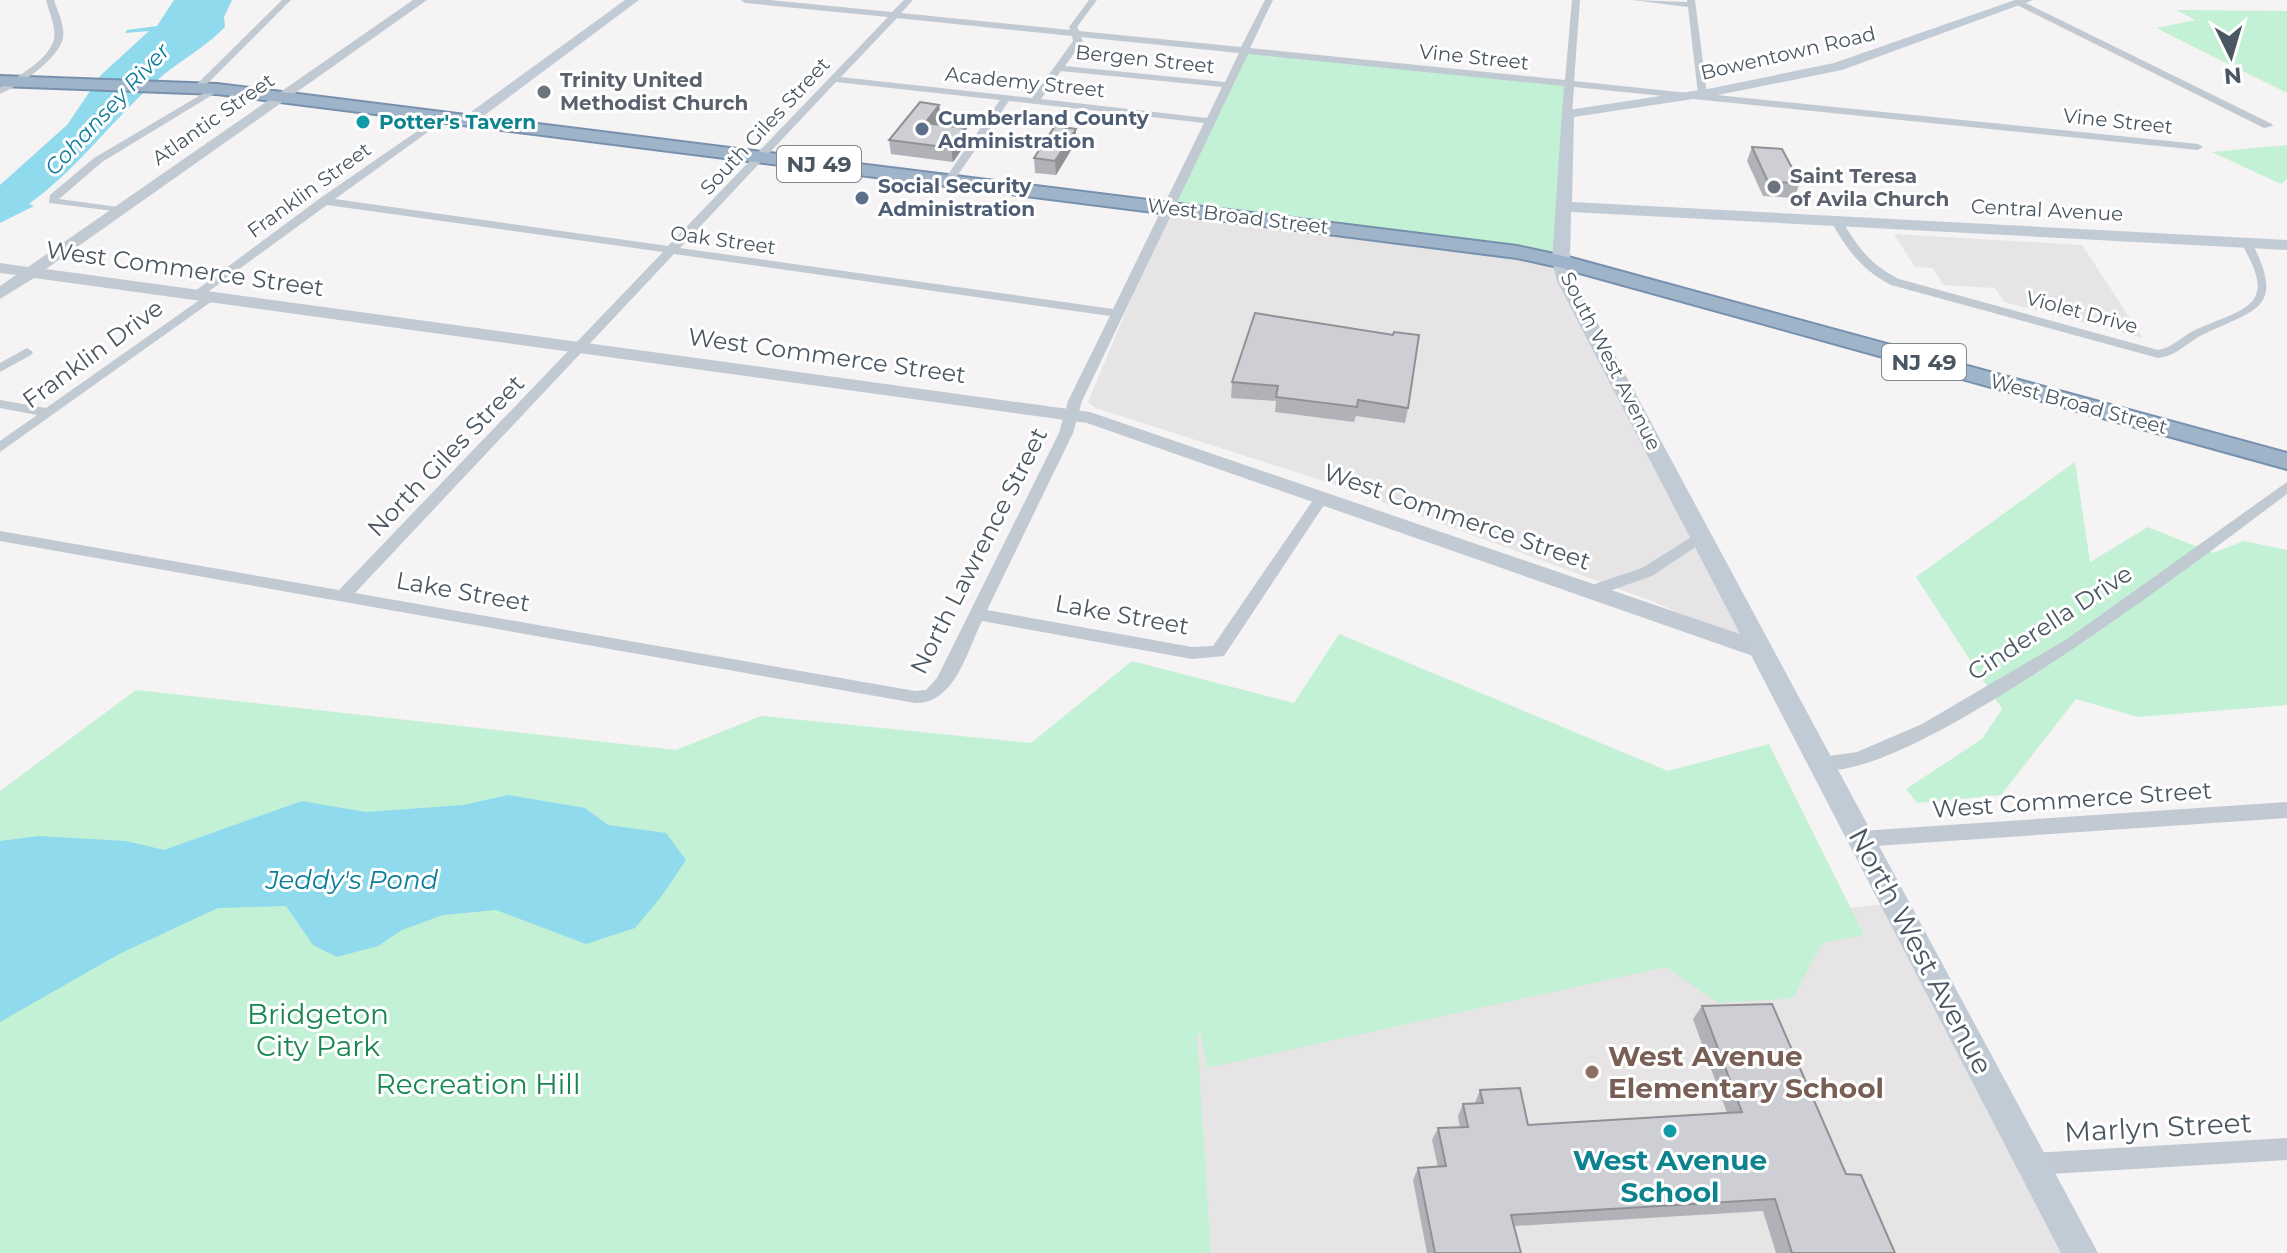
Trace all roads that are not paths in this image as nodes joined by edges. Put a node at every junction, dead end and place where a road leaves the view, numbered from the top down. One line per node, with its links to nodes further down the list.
1 (50, 0): 19 (street)
2 (287, 0): 22 (street)
3 (421, 0): 24 (street, Atlantic Street)
4 (633, 0): 29 (main road)
5 (745, 0): 6 (street, Vine Street)
6 (754, 0): 14 (street, Vine Street)
7 (909, 0): 14 (street, South Giles Street)
8 (1093, 0): 15 (street)
9 (1269, 0): 16 (street, North Lawrence Street)
10 (1576, 0): 21 (street, South West Avenue)
11 (1636, 0): 12 (street)
12 (1691, 3): 23 (street)
13 (2019, 3): 23 (main road, Bowentown Road); 31 (street)
14 (894, 15): 15 (street, Vine Street); 18 (street, South Giles Street)
15 (1077, 34): 16 (street, Vine Street); 17 (street)
16 (1245, 51): 20 (street, North Lawrence Street); 21 (street, Vine Street)
17 (1058, 68): 20 (street, Bergen Street); 26 (street)
18 (835, 79): 25 (street, Academy Street); 33 (street, South Giles Street)
19 (5, 85): 22 (highway, West Broad Street / NJ 49)
20 (1228, 85): 30 (street, North Lawrence Street)
21 (1571, 85): 23 (street, Vine Street); 27 (street, South West Avenue)
22 (208, 88): 24 (highway, West Broad Street / NJ 49); 38 (street)
23 (1696, 95): 27 (main road, Bowentown Road); 32 (street, Vine Street)
24 (281, 97): 28 (highway, West Broad Street / NJ 49); 38 (street, Atlantic Street)
25 (1007, 98): 26 (street, Academy Street); 34 (street)
26 (1035, 101): 30 (street, Academy Street)
27 (1567, 114): 36 (main road, South West Avenue)
28 (442, 117): 29 (highway, West Broad Street / NJ 49); 35 (street, Franklin Street)
29 (469, 120): 33 (highway, West Broad Street / NJ 49)
30 (1211, 121): 37 (street, North Lawrence Street)
31 (2268, 126)
32 (2198, 147)
33 (761, 157): 34 (highway, West Broad Street / NJ 49); 42 (street, South Giles Street)
34 (949, 180): 37 (highway, West Broad Street / NJ 49)
35 (323, 201): 42 (street, Oak Street); 48 (street, Franklin Street)
36 (1564, 207): 39 (main road, Central Avenue); 43 (main road, South West Avenue)
37 (1169, 208): 43 (highway, West Broad Street / NJ 49); 49 (street, North Lawrence Street)
38 (118, 210): 45 (street, Atlantic Street)
39 (1837, 221): 40 (main road, Central Avenue); 40 (street, Violet Drive)
40 (2247, 243): 41 (main road, Central Avenue)
41 (2287, 245)
42 (672, 251): 49 (street, Oak Street); 50 (street, South Giles Street)
43 (1561, 261): 57 (highway, West Broad Street / NJ 49); 61 (main road, South West Avenue)
44 (0, 268): 45 (street, West Commerce Street)
45 (28, 272): 46 (street); 47 (street); 48 (street, West Commerce Street)
46 (0, 284)
47 (0, 294)
48 (204, 295): 50 (street, West Commerce Street); 54 (street, Franklin Drive)
49 (1117, 313): 55 (street, North Lawrence Street)
50 (581, 347): 55 (street, West Commerce Street); 63 (street, North Giles Street)
51 (27, 352): 52 (street)
52 (0, 368)
53 (0, 404): 54 (street)
54 (48, 413): 56 (street, Franklin Drive)
55 (1071, 414): 59 (street, West Commerce Street); 64 (street, North Lawrence Street)
56 (0, 448)
57 (2287, 461)
58 (2287, 487): 67 (street, Cinderella Drive)
59 (1323, 496): 62 (street, West Commerce Street); 64 (street, Lake Street)
60 (0, 536): 63 (street, Lake Street)
61 (1701, 536): 62 (street, West Commerce Street); 65 (main road, South West Avenue)
62 (1595, 590): 65 (street, West Commerce Street)
63 (343, 596): 66 (street, Lake Street)
64 (977, 614): 66 (street, North Lawrence Street)
65 (1761, 650): 67 (main road, North West Avenue)
66 (918, 697)
67 (1821, 763): 69 (main road, North West Avenue)
68 (2287, 810): 69 (street, West Commerce Street)
69 (1861, 839): 71 (main road, North West Avenue)
70 (2287, 1149): 71 (street, Marlyn Street)
71 (2033, 1164): 72 (main road, North West Avenue)
72 (2080, 1253)

